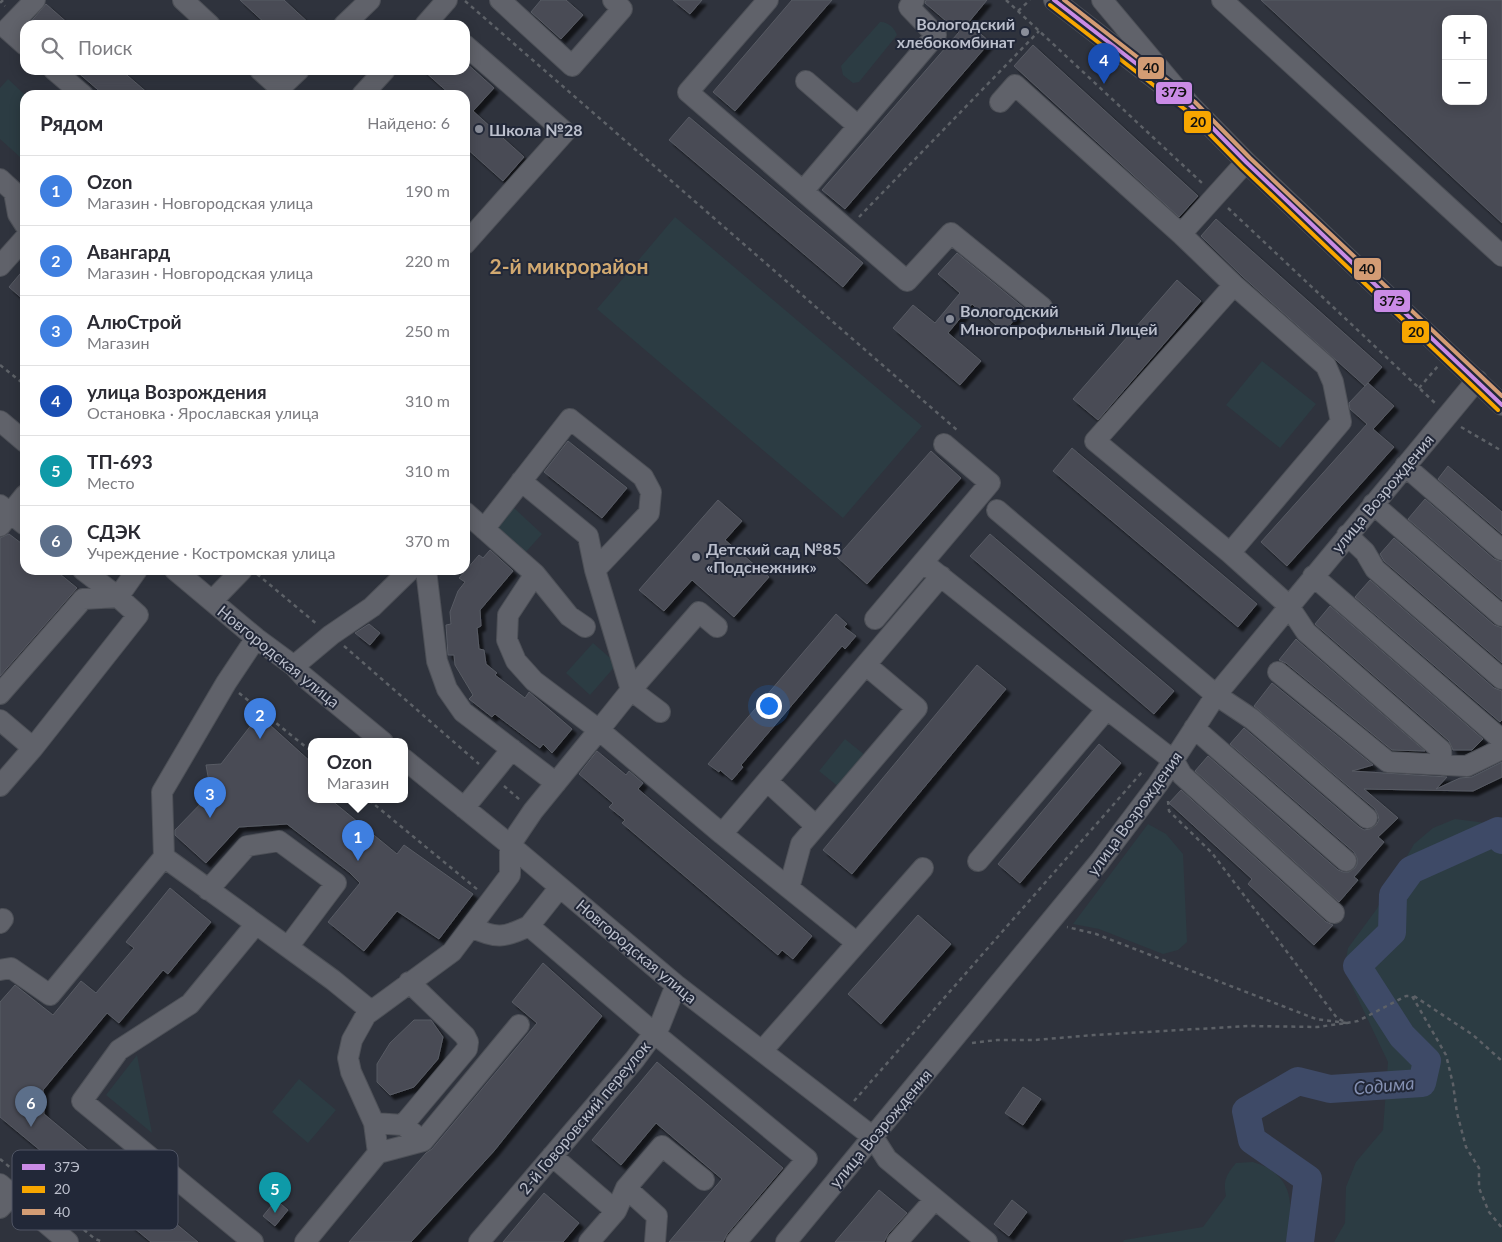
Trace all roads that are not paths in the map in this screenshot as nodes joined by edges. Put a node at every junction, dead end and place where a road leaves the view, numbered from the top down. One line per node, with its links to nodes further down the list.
1 (36, 0): 15 (street)
2 (183, 0): 12 (street)
3 (370, 0): 13 (street)
4 (447, 0): 14 (street)
5 (500, 0): 6 (street)
6 (613, 0)
7 (768, 0): 30 (street)
8 (1054, 0): 26 (street)
9 (1102, 0): 26 (street)
10 (1222, 0): 35 (street)
11 (908, 2): 27 (street)
12 (205, 20)
13 (349, 20)
14 (435, 20)
15 (4, 34): 16 (street)
16 (20, 42)
17 (470, 48): 33 (street)
18 (60, 75): 23 (street)
19 (266, 75): 20 (street)
20 (294, 75)
21 (380, 75): 24 (street)
22 (806, 81): 27 (street)
23 (77, 90)
24 (367, 90)
25 (1000, 102): 32 (street)
26 (1191, 106): 28 (street)
27 (858, 126): 30 (street)
28 (1246, 162): 32 (street); 39 (street)
29 (0, 179): 31 (street)
30 (803, 191): 38 (street)
31 (20, 217)
32 (1181, 234): 37 (street)
33 (470, 238)
34 (20, 244): 36 (street)
35 (1502, 256)
36 (0, 266)
37 (1234, 285): 54 (street); 54 (street)
38 (1042, 307)
39 (1477, 380): 40 (street); 44 (street, улица Возрождения)
40 (1502, 405)
41 (0, 421): 42 (street)
42 (20, 438)
43 (944, 444): 55 (street)
44 (1405, 466): 47 (street, улица Возрождения); 53 (street)
45 (521, 481): 51 (street); 56 (street); 56 (street)
46 (20, 502): 50 (street)
47 (1373, 504): 52 (street, улица Возрождения); 69 (street)
48 (997, 510): 80 (street)
49 (470, 516): 51 (street)
50 (9, 517)
51 (484, 529): 57 (street)
52 (1347, 535): 65 (street, улица Возрождения); 77 (street)
53 (1502, 550)
54 (1230, 553): 68 (street)
55 (923, 562): 64 (street); 70 (street)
56 (596, 570): 78 (street)
57 (535, 574): 71 (street); 85 (street)
58 (89, 575): 66 (street)
59 (133, 575): 66 (street)
60 (181, 575): 67 (street, Новгородская улица)
61 (237, 575): 67 (street)
62 (405, 575): 75 (street)
63 (427, 575): 89 (street)
64 (941, 576): 74 (street); 81 (street)
65 (1313, 576): 68 (street, улица Возрождения); 87 (street)
66 (118, 597): 79 (street); 88 (street)
67 (212, 601): 73 (street, Новгородская улица)
68 (1288, 605): 80 (street, улица Возрождения); 93 (street)
69 (1502, 616)
70 (875, 619)
71 (585, 627)
72 (717, 627): 78 (street)
73 (256, 638): 75 (street, Новгородская улица); 102 (street)
74 (866, 665): 94 (street); 99 (street)
75 (294, 666): 86 (street, Новгородская улица)
76 (1278, 672): 93 (street)
77 (1502, 679)
78 (631, 690): 82 (street); 85 (street)
79 (0, 694)
80 (1216, 695): 84 (street, улица Возрождения); 98 (street)
81 (1107, 709): 91 (street); 103 (street)
82 (660, 712)
83 (0, 720): 88 (street)
84 (1194, 728): 91 (street, улица Возрождения); 104 (street)
85 (599, 730): 95 (street); 100 (street)
86 (378, 738)
87 (1502, 740)
88 (33, 748): 96 (street)
89 (512, 749): 95 (street); 97 (street)
90 (1502, 749): 93 (street)
91 (1174, 761): 109 (street); 124 (street, улица Возрождения)
92 (408, 763): 97 (street, Новгородская улица)
93 (1442, 765)
94 (767, 782): 99 (street); 100 (street)
95 (556, 783): 101 (street)
96 (0, 786)
97 (464, 808): 101 (street, Новгородская улица)
98 (1367, 818)
99 (816, 826): 107 (street)
100 (722, 834): 107 (street)
101 (510, 845): 106 (street, Новгородская улица); 112 (street)
102 (164, 857): 108 (street); 115 (street)
103 (978, 861)
104 (1346, 861)
105 (923, 868): 113 (street)
106 (560, 887): 111 (street); 117 (street, Новгородская улица)
107 (790, 888): 113 (street)
108 (208, 890): 110 (street); 114 (street)
109 (1334, 913)
110 (256, 924): 114 (street); 126 (street)
111 (529, 926): 112 (street); 120 (street)
112 (471, 927): 116 (street)
113 (857, 943): 121 (street)
114 (288, 947): 118 (street)
115 (0, 970)
116 (409, 982): 118 (street); 123 (street)
117 (676, 985): 120 (street, 2-й Говоровский переулок); 121 (street, Новгородская улица)
118 (371, 1011): 122 (street)
119 (520, 1025): 125 (street)
120 (654, 1033): 128 (street, 2-й Говоровский переулок); 141 (street)
121 (762, 1051): 124 (street, Новгородская улица)
122 (374, 1123): 123 (street); 127 (street)
123 (403, 1125): 125 (street)
124 (873, 1137): 132 (street); 142 (street, улица Возрождения)
125 (423, 1141): 127 (street)
126 (141, 1150)
127 (378, 1153): 137 (street)
128 (552, 1156): 133 (street); 138 (street, 2-й Говоровский переулок)
129 (178, 1180): 136 (street)
130 (704, 1180): 131 (street)
131 (626, 1188): 133 (street); 140 (street)
132 (935, 1199): 143 (street); 144 (street)
133 (616, 1210): 139 (street)
134 (54, 1230): 135 (street)
135 (68, 1242)
136 (253, 1242)
137 (305, 1242)
138 (479, 1242)
139 (589, 1242)
140 (655, 1242)
141 (736, 1242)
142 (786, 1242)
143 (898, 1242)
144 (987, 1242)

